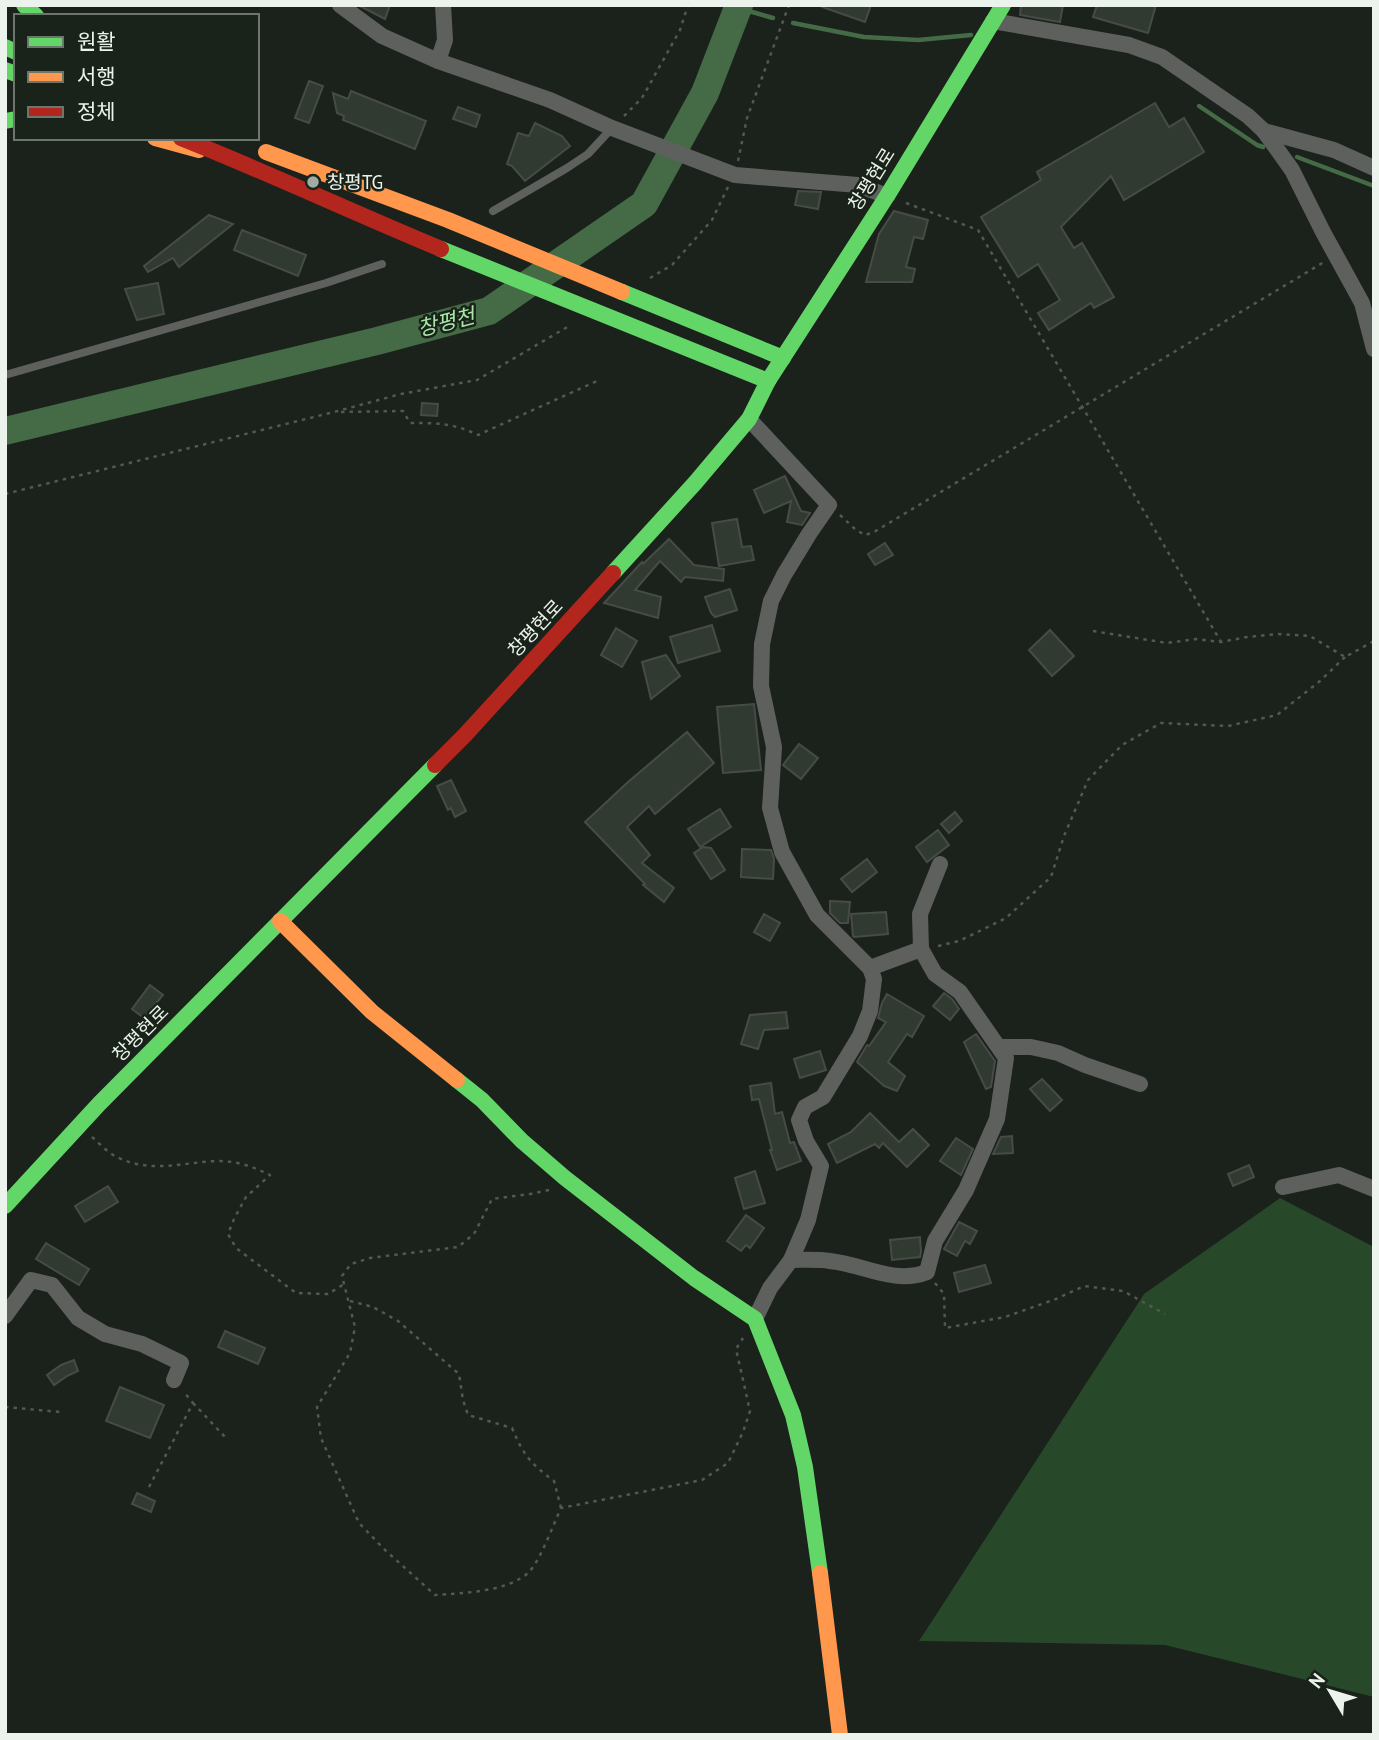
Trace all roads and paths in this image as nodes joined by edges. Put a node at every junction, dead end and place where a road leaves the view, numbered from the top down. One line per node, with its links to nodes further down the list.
1 (340, 5): 7 (street)
2 (443, 5): 7 (street)
3 (688, 5): 8 (path)
4 (789, 5): 15 (path)
5 (1003, 5): 6 (main road, 창평현로)
6 (993, 21): 9 (street); 16 (main road, 창평현로)
7 (438, 61): 8 (street)
8 (612, 128): 15 (street); 17 (lane)
9 (1264, 131): 14 (street); 18 (street)
10 (162, 140): 13 (main road)
11 (186, 140): 13 (main road)
12 (251, 147): 23 (main road)
13 (244, 163): 26 (main road)
14 (1374, 168)
15 (729, 172): 16 (street); 20 (path)
16 (887, 196): 23 (main road, 창평현로); 27 (path)
17 (493, 211)
18 (1335, 256): 22 (street); 27 (path)
19 (382, 264): 24 (lane)
20 (649, 279)
21 (569, 326): 28 (path)
22 (1374, 349)
23 (783, 358): 26 (main road, 창평현로)
24 (5, 375)
25 (597, 380): 28 (path)
26 (768, 381): 29 (main road, 창평현로)
27 (1083, 407): 31 (path); 34 (path)
28 (334, 412): 30 (path)
29 (749, 419): 31 (street); 37 (main road, 창평현로)
30 (5, 494)
31 (830, 505): 39 (street)
32 (1093, 631): 34 (path)
33 (1374, 640): 35 (path)
34 (1221, 642): 35 (path)
35 (1345, 657): 38 (path)
36 (940, 864): 38 (street)
37 (280, 920): 42 (main road, 창평현로); 43 (main road)
38 (921, 949): 39 (street); 40 (street)
39 (870, 968): 47 (street)
40 (999, 1047): 41 (street); 48 (street)
41 (1140, 1084)
42 (78, 1126): 46 (main road, 창평현로); 49 (path)
43 (573, 1184): 49 (path); 53 (main road)
44 (1283, 1187): 45 (street)
45 (1374, 1189)
46 (5, 1206)
47 (792, 1260): 48 (street); 53 (street)
48 (927, 1272): 51 (path)
49 (344, 1284): 50 (path)
50 (348, 1300): 60 (path); 60 (path)
51 (1165, 1314)
52 (5, 1316): 54 (street)
53 (755, 1319): 60 (path); 61 (main road)
54 (174, 1380): 55 (path)
55 (193, 1403): 58 (path); 59 (path)
56 (5, 1407): 57 (path)
57 (60, 1412)
58 (226, 1438)
59 (149, 1486)
60 (561, 1508)
61 (839, 1735)

